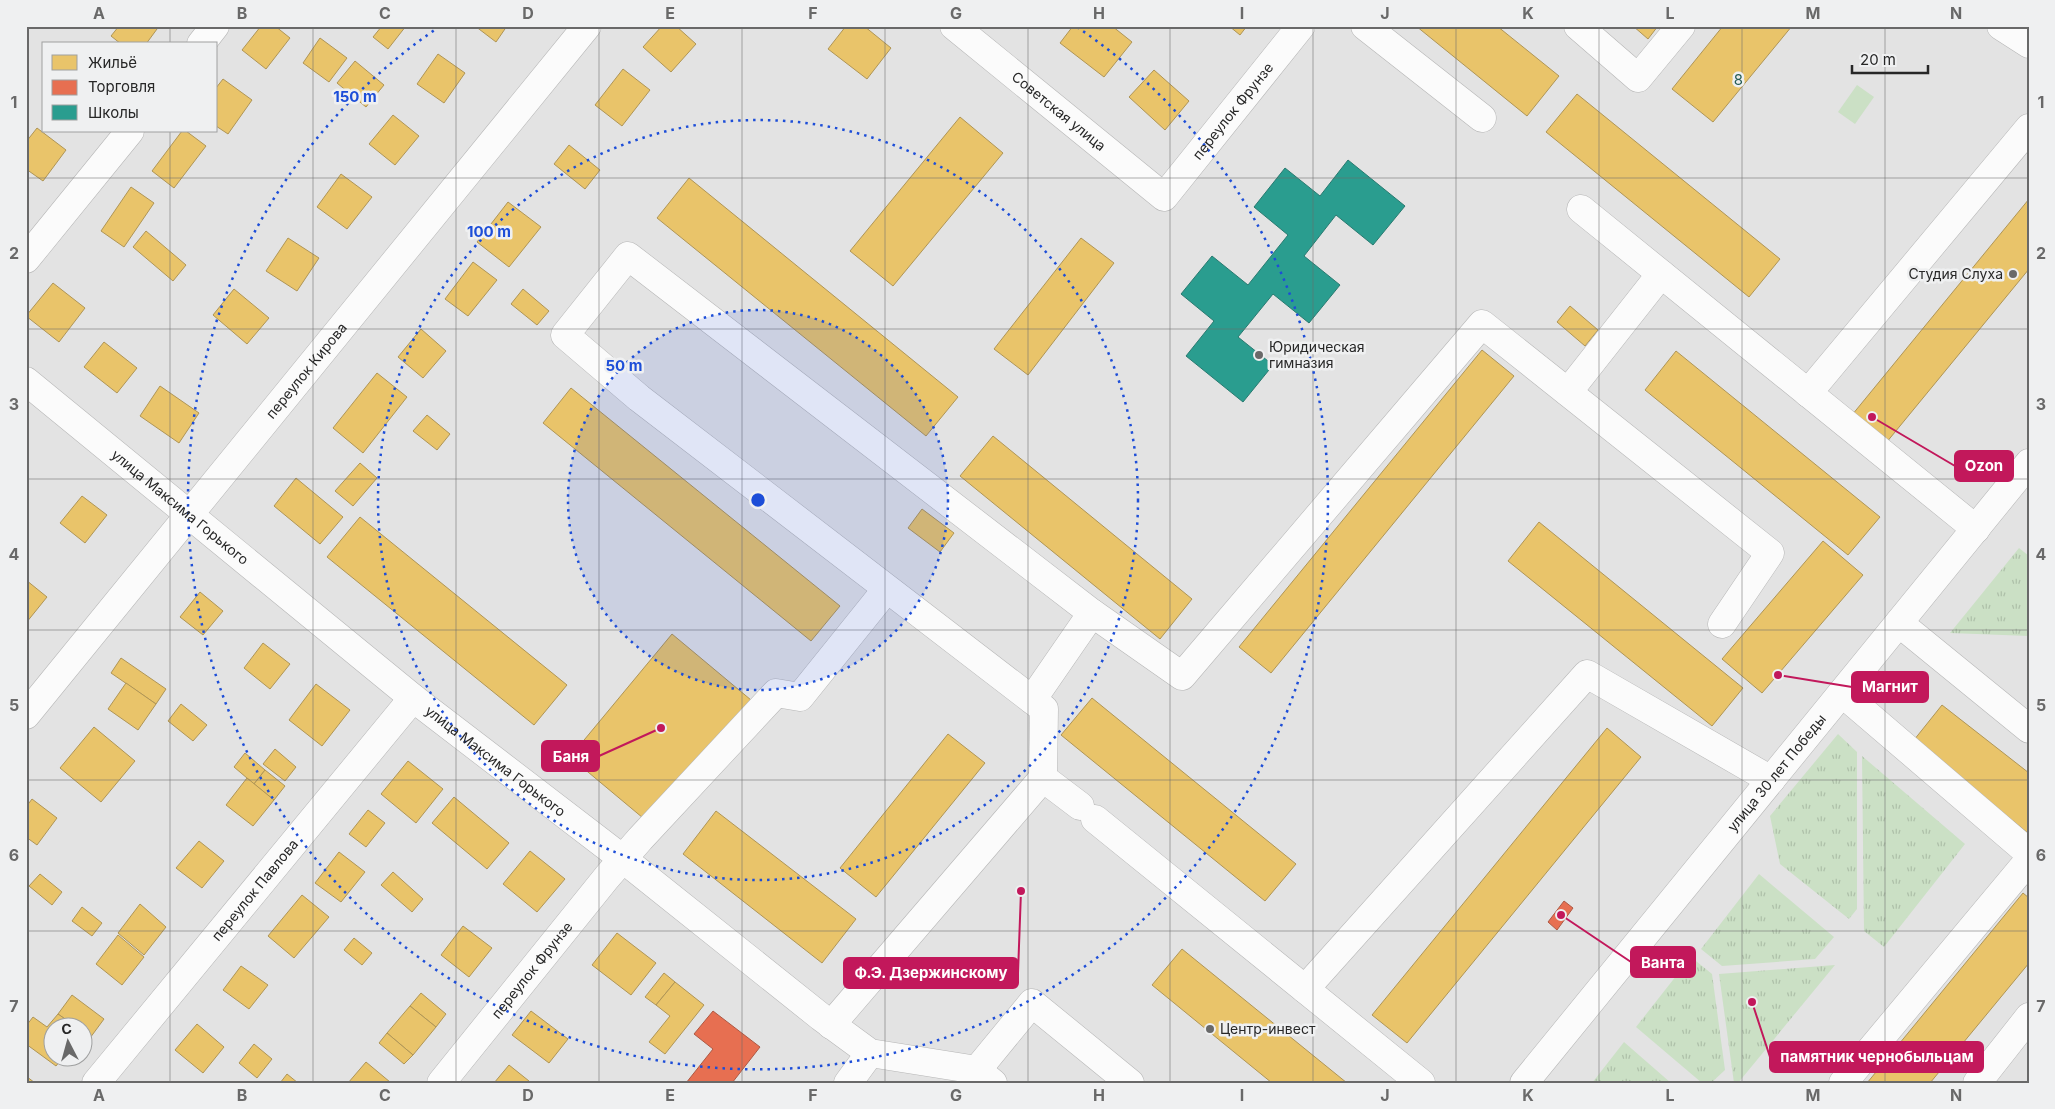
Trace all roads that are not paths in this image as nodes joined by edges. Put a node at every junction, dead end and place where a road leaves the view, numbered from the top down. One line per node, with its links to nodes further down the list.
1 (215, 26): 9 (street)
2 (587, 26): 22 (street, переулок Кирова)
3 (1301, 26): 14 (street, переулок Фрунзе)
4 (1365, 26): 11 (street)
5 (1578, 26): 6 (street)
6 (1681, 26)
7 (2001, 26): 10 (street)
8 (958, 28): 14 (street, Советская улица)
9 (203, 42)
10 (2029, 44)
11 (1482, 118)
12 (2029, 128): 20 (street)
13 (129, 132): 16 (street)
14 (1164, 197)
15 (1581, 209): 17 (street)
16 (26, 259)
17 (1660, 274): 19 (street); 20 (street)
18 (26, 381): 22 (street, улица Максима Горького)
19 (1568, 392): 25 (street); 27 (street)
20 (1808, 393): 23 (street)
21 (2029, 463): 23 (street, улица 30 лет Победы)
22 (190, 516): 29 (street, улица Максима Горького); 31 (street, переулок Кирова)
23 (1976, 529): 26 (street, улица 30 лет Победы)
24 (886, 590): 25 (street); 30 (street); 36 (street, переулок Фрунзе)
25 (1092, 613): 30 (street)
26 (1899, 623): 28 (street, улица 30 лет Победы); 32 (street)
27 (1722, 624)
28 (1842, 693): 34 (street, улица 30 лет Победы); 35 (street)
29 (413, 698): 36 (street, улица Максима Горького); 44 (street, переулок Павлова)
30 (1032, 700): 33 (street)
31 (26, 715)
32 (2029, 729)
33 (1043, 778): 38 (street); 39 (street)
34 (1771, 780): 38 (street); 49 (street, улица 30 лет Победы)
35 (2029, 853)
36 (623, 859): 39 (street, улица Максима Горького); 45 (street, переулок Фрунзе)
37 (2029, 860): 50 (street)
38 (1306, 989): 48 (street)
39 (831, 1025): 41 (street, улица Максима Горького)
40 (2027, 1026): 51 (street)
41 (870, 1053): 42 (street, улица Максима Горького); 46 (street)
42 (937, 1073): 43 (street, улица Максима Горького)
43 (985, 1076): 47 (street)
44 (96, 1083)
45 (441, 1083)
46 (848, 1083)
47 (1130, 1083)
48 (1421, 1083)
49 (1524, 1083)
50 (1843, 1083)
51 (1977, 1083)

